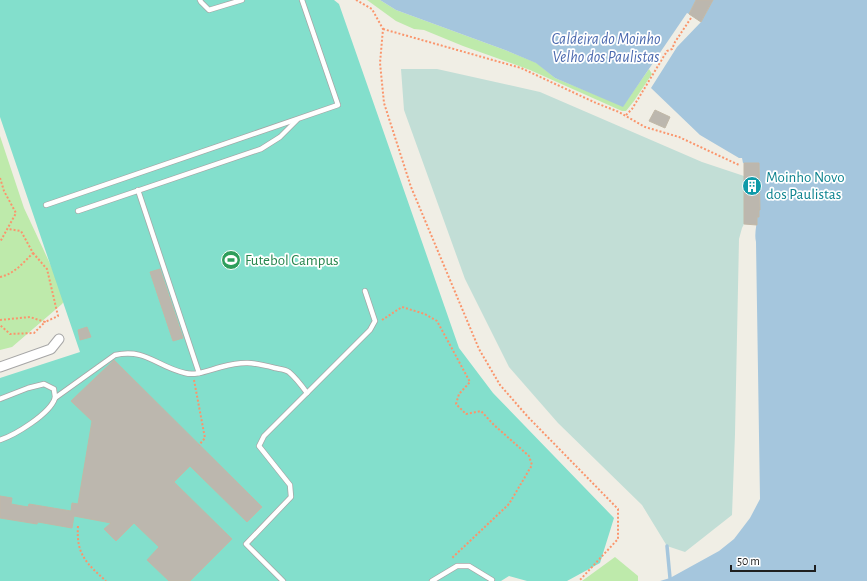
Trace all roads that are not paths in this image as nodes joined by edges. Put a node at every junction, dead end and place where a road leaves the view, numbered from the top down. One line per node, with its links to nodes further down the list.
1 (200, 0): 2 (lane)
2 (242, 0)
3 (302, 0): 4 (lane)
4 (299, 119): 5 (lane); 6 (lane)
5 (138, 190): 7 (lane); 11 (lane)
6 (46, 205)
7 (78, 211)
8 (365, 291): 12 (lane)
9 (59, 339): 10 (street)
10 (0, 367)
11 (199, 373): 12 (lane); 13 (lane)
12 (307, 393): 17 (lane)
13 (55, 398): 14 (lane); 15 (lane)
14 (0, 399)
15 (0, 440)
16 (492, 580): 18 (lane)
17 (283, 581)
18 (432, 581)

